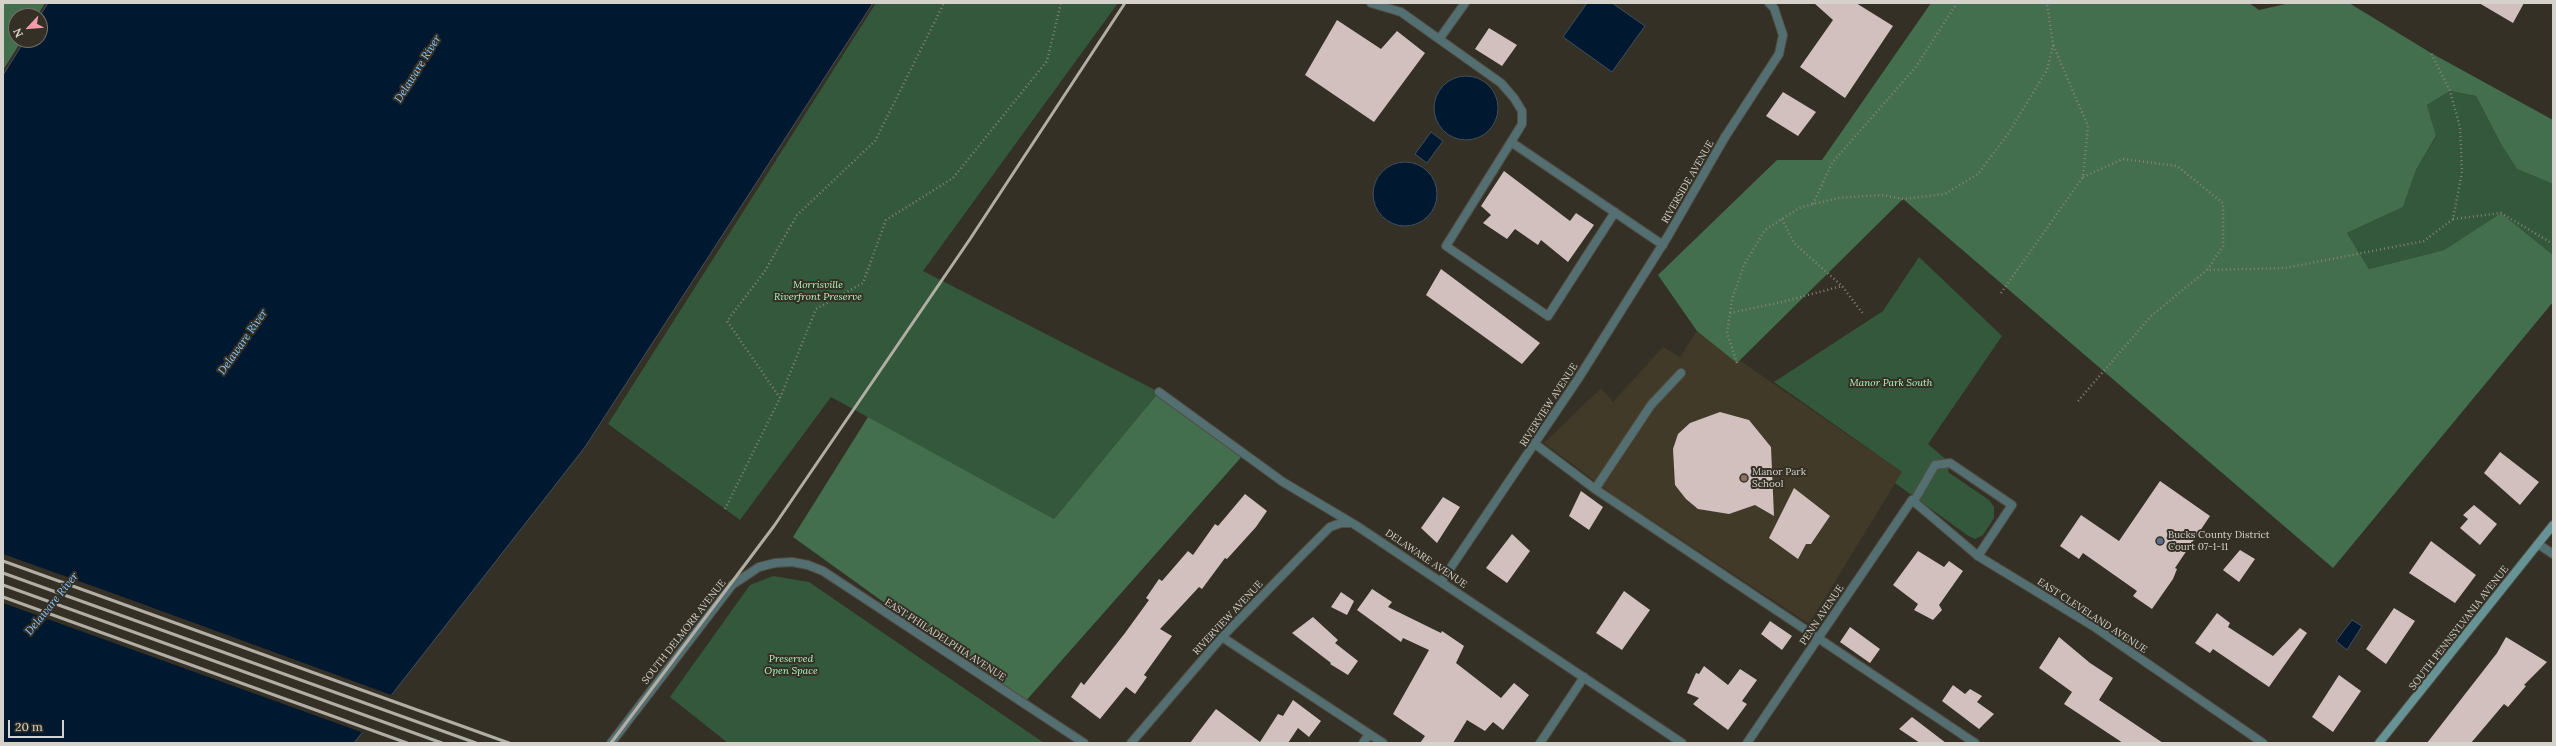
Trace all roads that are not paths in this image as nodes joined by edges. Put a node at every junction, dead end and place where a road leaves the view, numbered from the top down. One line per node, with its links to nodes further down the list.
1 (1371, 3): 4 (street)
2 (1465, 3): 4 (street)
3 (1770, 3): 7 (street, RIVERSIDE AVENUE)
4 (1440, 38): 5 (street)
5 (1511, 142): 6 (street); 6 (street)
6 (1615, 212): 8 (street)
7 (1668, 236): 8 (street, RIVERVIEW AVENUE)
8 (1663, 244): 11 (street, RIVERVIEW AVENUE)
9 (1682, 373): 12 (street)
10 (1159, 392): 14 (street, DELAWARE AVENUE)
11 (1535, 444): 12 (street); 20 (street, RIVERVIEW AVENUE)
12 (1595, 488): 21 (street)
13 (1914, 501): 18 (street, EAST CLEVELAND AVENUE); 18 (street, PENN AVENUE); 21 (street, PENN AVENUE)
14 (1351, 523): 20 (street, DELAWARE AVENUE); 22 (street, RIVERVIEW AVENUE)
15 (2553, 525): 16 (main road, SOUTH PENNSYLVANIA AVENUE)
16 (2538, 544): 17 (street); 35 (main road, SOUTH PENNSYLVANIA AVENUE)
17 (2553, 554)
18 (1978, 556): 34 (street, EAST CLEVELAND AVENUE)
19 (792, 562): 25 (street, SOUTH DELMORR AVENUE); 26 (street, EAST PHILADELPHIA AVENUE)
20 (1441, 582): 23 (street, DELAWARE AVENUE)
21 (1820, 637): 32 (street, PENN AVENUE); 33 (street)
22 (1222, 638): 24 (street); 27 (street, RIVERVIEW AVENUE)
23 (1584, 677): 30 (street); 31 (street, DELAWARE AVENUE)
24 (1369, 734): 28 (street); 29 (street)
25 (611, 743)
26 (1084, 743)
27 (1131, 743)
28 (1363, 743)
29 (1383, 743)
30 (1540, 743)
31 (1682, 743)
32 (1747, 743)
33 (1975, 743)
34 (2263, 743)
35 (2379, 743)

